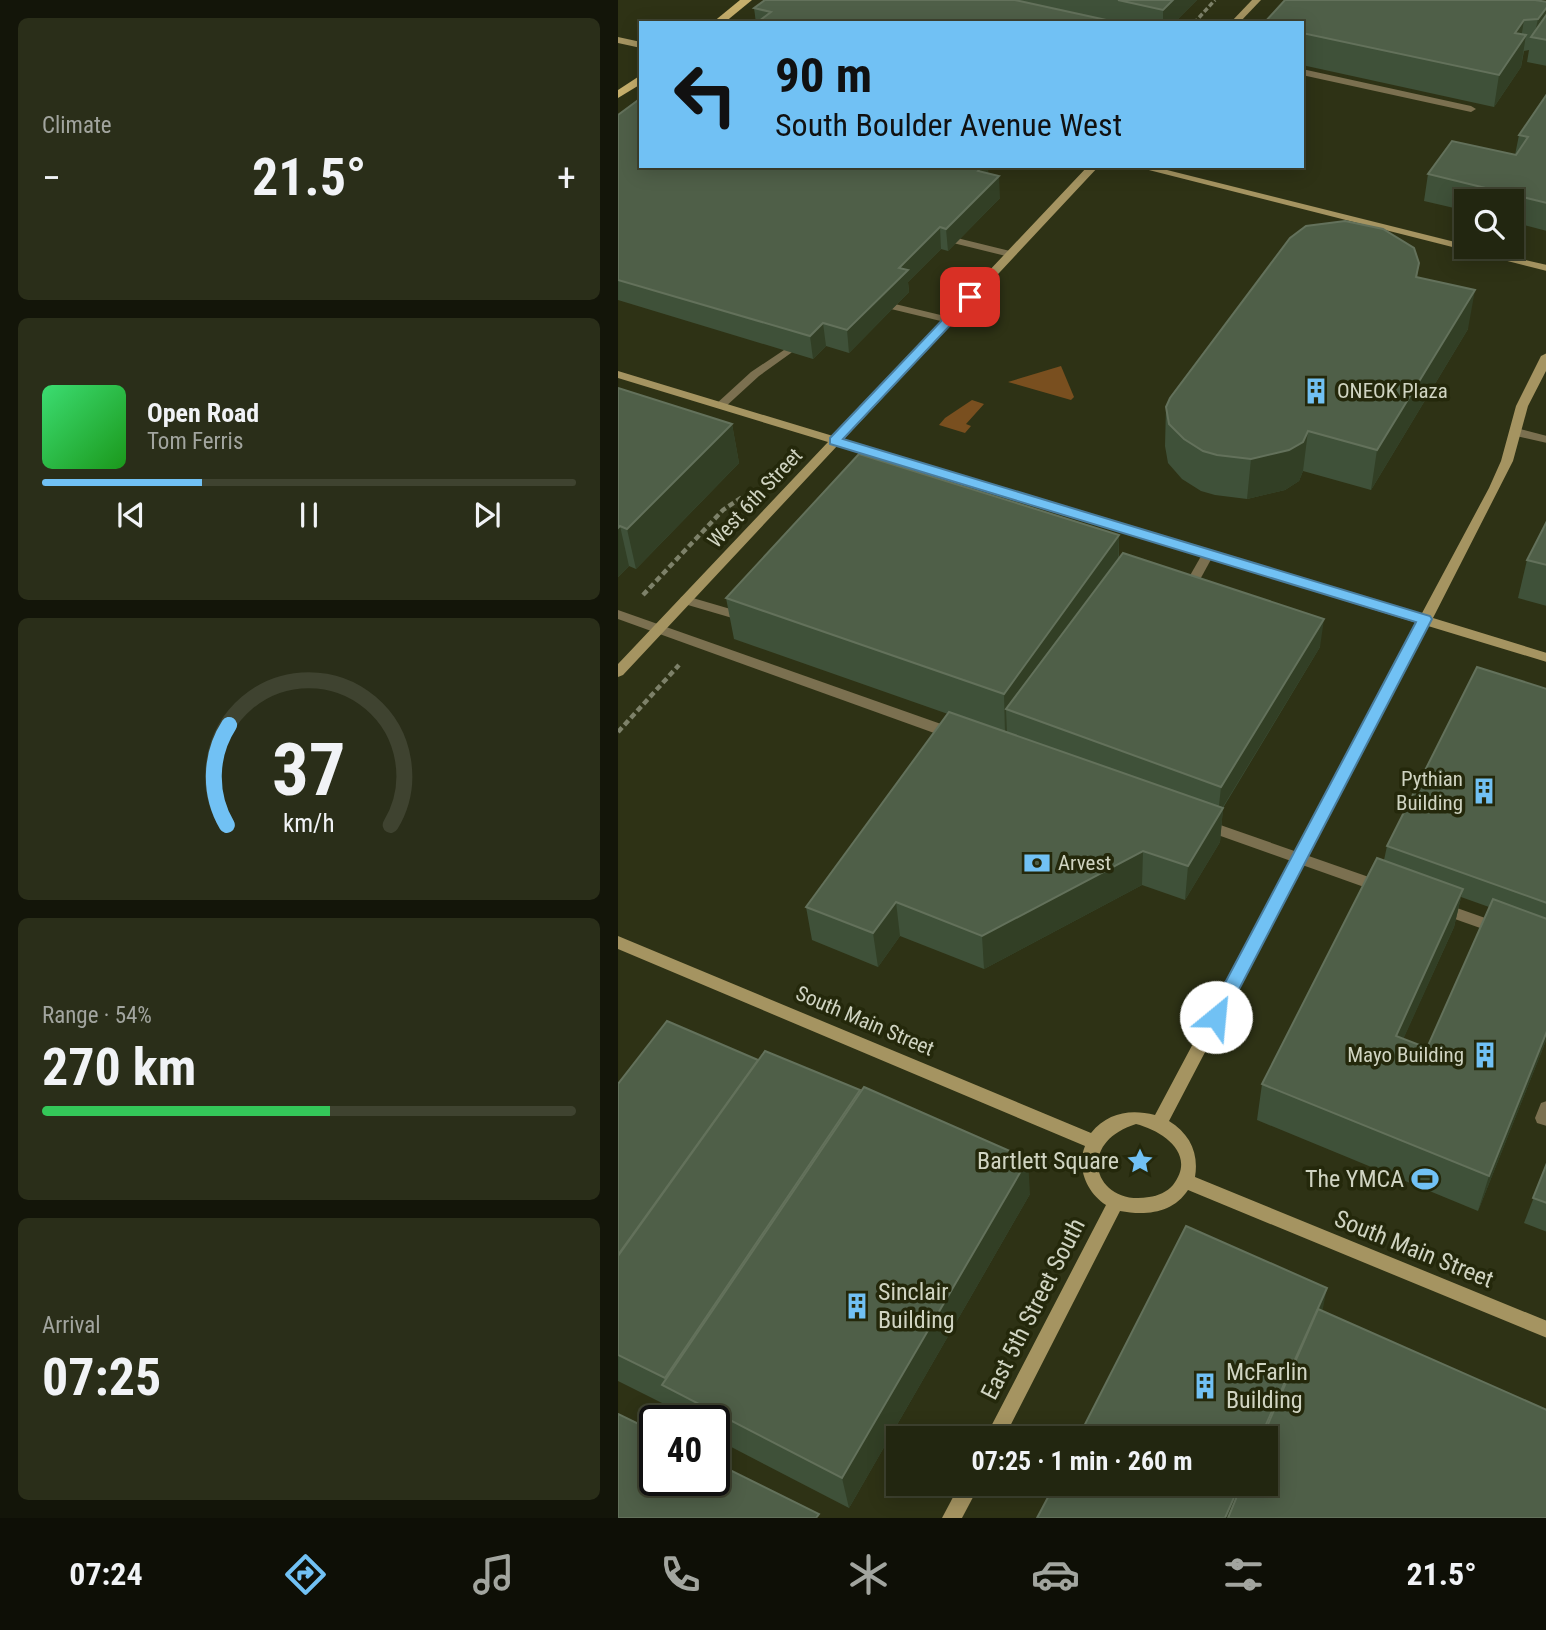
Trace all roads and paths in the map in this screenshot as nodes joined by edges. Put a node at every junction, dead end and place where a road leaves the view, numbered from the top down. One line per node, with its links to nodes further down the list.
1 (747, 0): 4 (main road)
2 (1215, 0): 5 (path)
3 (1257, 0): 6 (street)
4 (720, 21)
5 (1196, 21)
6 (1236, 21)
7 (618, 40): 8 (street)
8 (639, 45)
9 (1304, 72): 12 (lane)
10 (639, 79): 11 (main road)
11 (618, 95)
12 (1471, 109)
13 (1092, 168): 16 (street, West 6th Street)
14 (1146, 168): 17 (street)
15 (957, 242): 16 (lane)
16 (1010, 254): 19 (street, West 6th Street)
17 (1546, 268)
18 (895, 307): 19 (lane)
19 (949, 320): 26 (street, West 6th Street)
20 (787, 351): 23 (lane)
21 (1546, 356): 24 (street)
22 (618, 374): 23 (street)
23 (720, 406): 26 (street)
24 (1516, 432): 25 (lane); 33 (street)
25 (1546, 440)
26 (834, 441): 28 (street); 29 (street, West 6th Street)
27 (745, 495): 31 (path, West 6th Street)
28 (1208, 554): 30 (lane); 33 (street)
29 (686, 600): 32 (lane); 34 (street, West 6th Street)
30 (1182, 601)
31 (621, 615): 34 (lane)
32 (751, 619)
33 (1425, 619): 35 (street); 39 (street)
34 (659, 628): 36 (street, West 6th Street); 37 (lane)
35 (1546, 658)
36 (618, 672)
37 (962, 737)
38 (1195, 821): 39 (lane)
39 (1299, 858): 40 (lane); 46 (street)
40 (1389, 890)
41 (1429, 904): 42 (lane)
42 (1520, 936)
43 (618, 942): 47 (street, South Main Street)
44 (1546, 1108): 45 (lane)
45 (1546, 1119)
46 (1160, 1122): 47 (street); 48 (street)
47 (1094, 1142): 49 (street)
48 (1185, 1181): 49 (street); 50 (street, South Main Street)
49 (1117, 1201): 51 (street, East 5th Street South)
50 (1546, 1330)
51 (1000, 1426)
52 (964, 1496): 53 (street)
53 (952, 1518)

